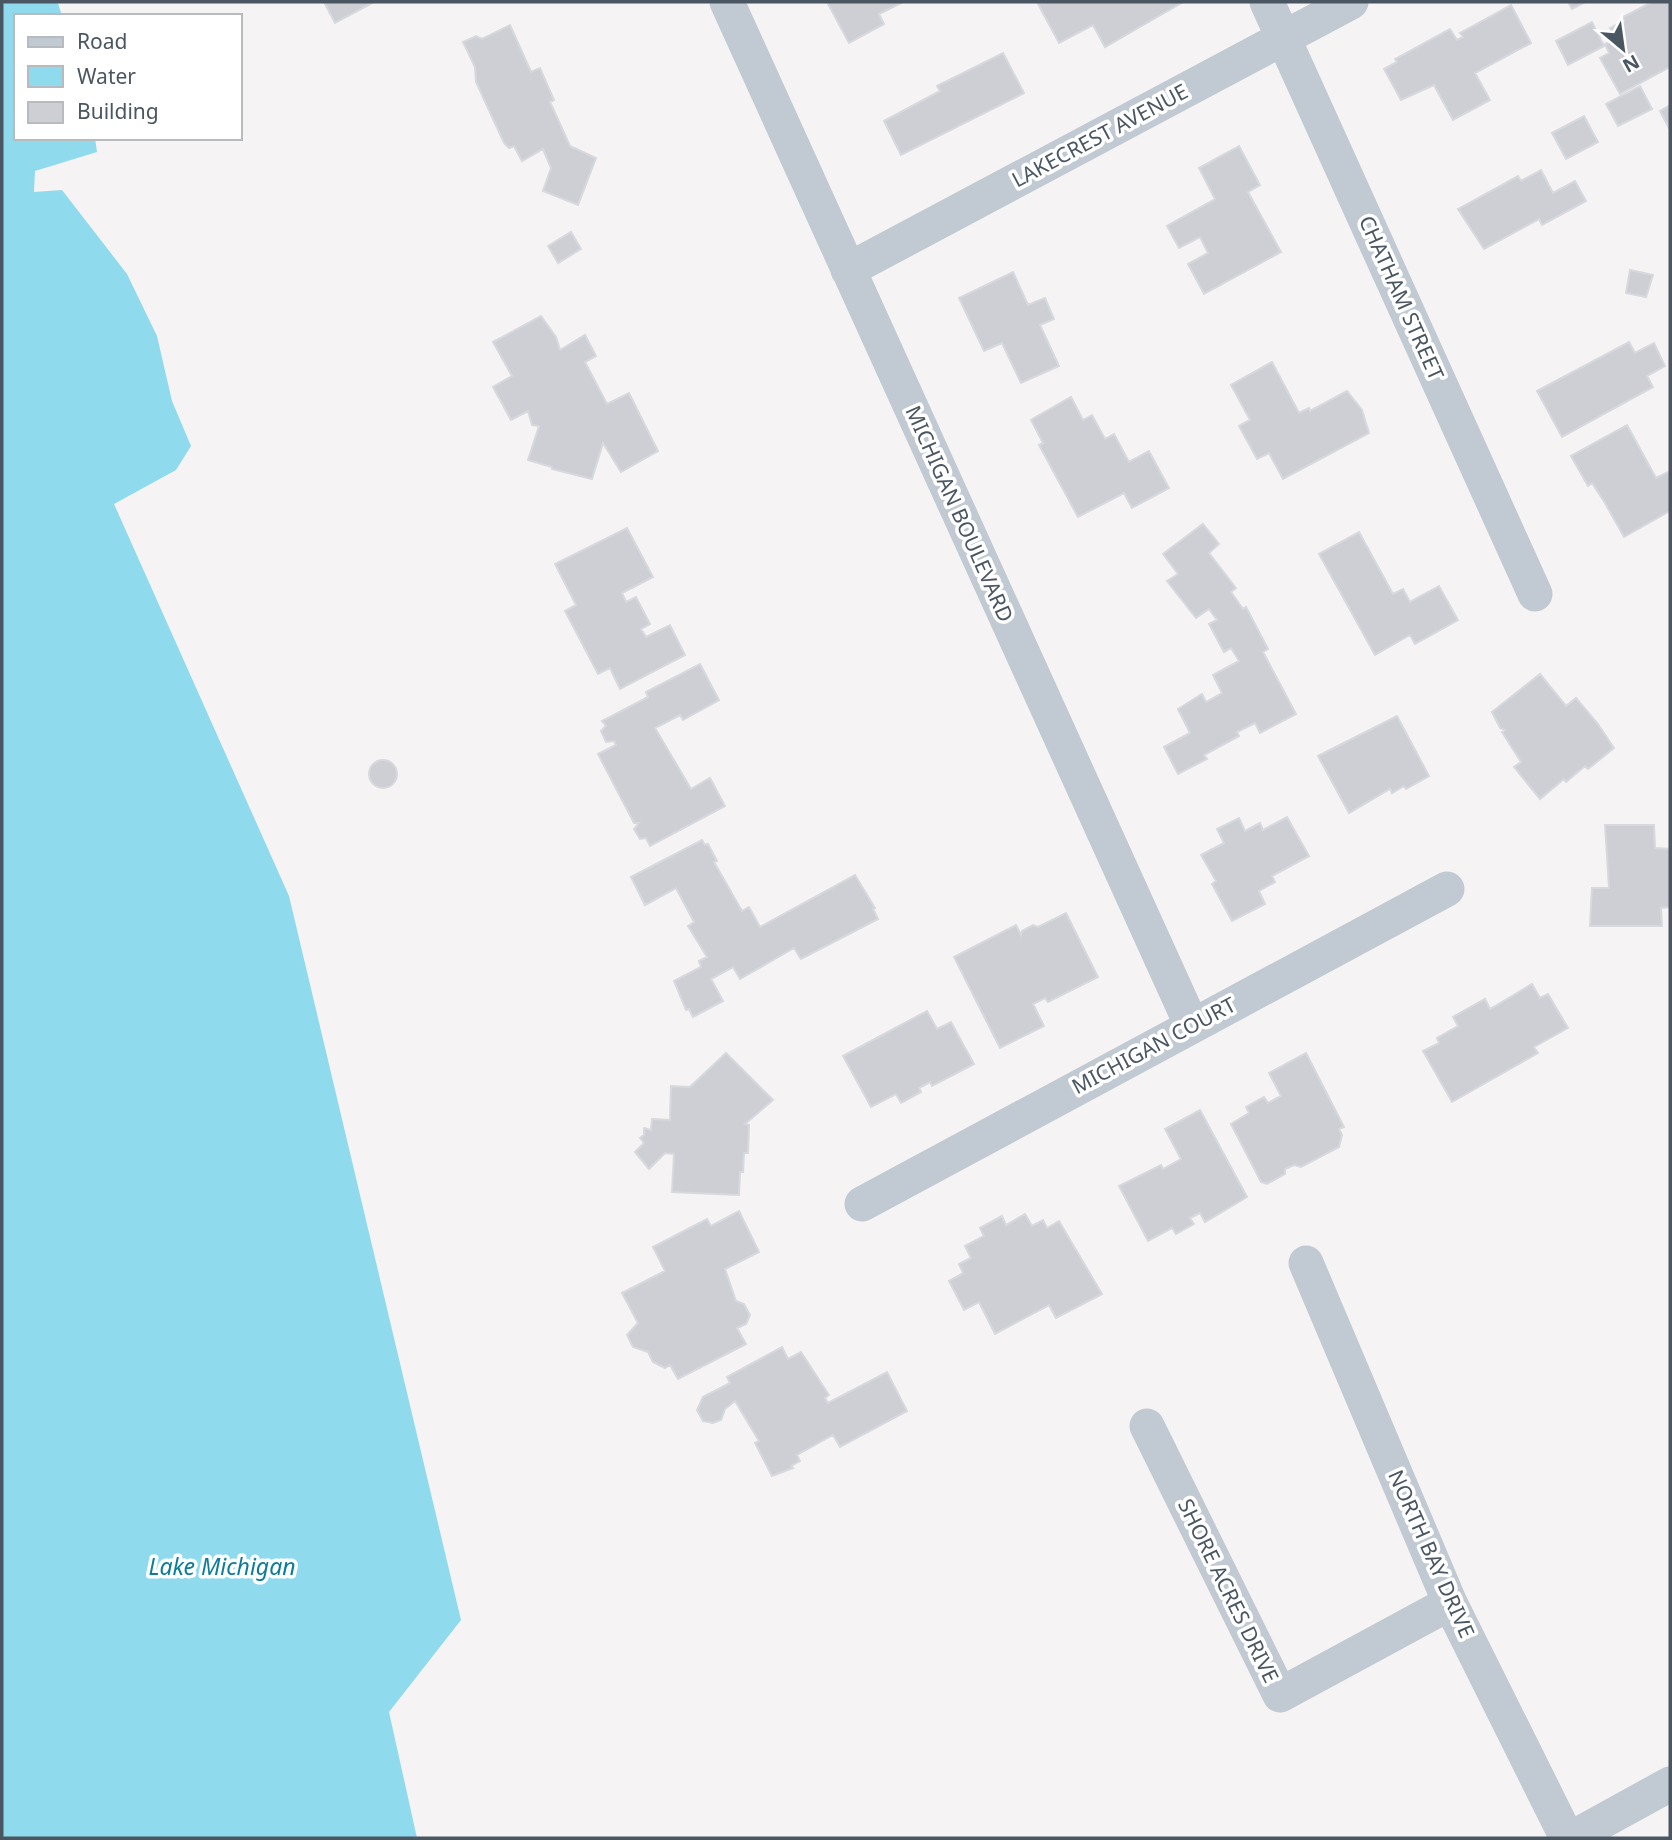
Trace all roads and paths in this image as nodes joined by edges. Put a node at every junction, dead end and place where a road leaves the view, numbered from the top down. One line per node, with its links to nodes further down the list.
1 (727, 2): 5 (street, MICHIGAN BOULEVARD)
2 (1267, 2): 4 (street, CHATHAM STREET)
3 (1351, 2): 4 (street, LAKECREST AVENUE)
4 (1283, 38): 5 (street, LAKECREST AVENUE); 6 (street, CHATHAM STREET)
5 (848, 270): 8 (street, MICHIGAN BOULEVARD)
6 (1535, 594)
7 (1447, 889): 8 (street, MICHIGAN COURT)
8 (1192, 1026): 9 (street, MICHIGAN COURT)
9 (862, 1204)
10 (1306, 1263): 12 (street, NORTH BAY DRIVE)
11 (1147, 1426): 12 (street, SHORE ACRES DRIVE)
12 (1450, 1604): 14 (street, NORTH BAY DRIVE)
13 (1670, 1784): 14 (street)
14 (1570, 1838)

